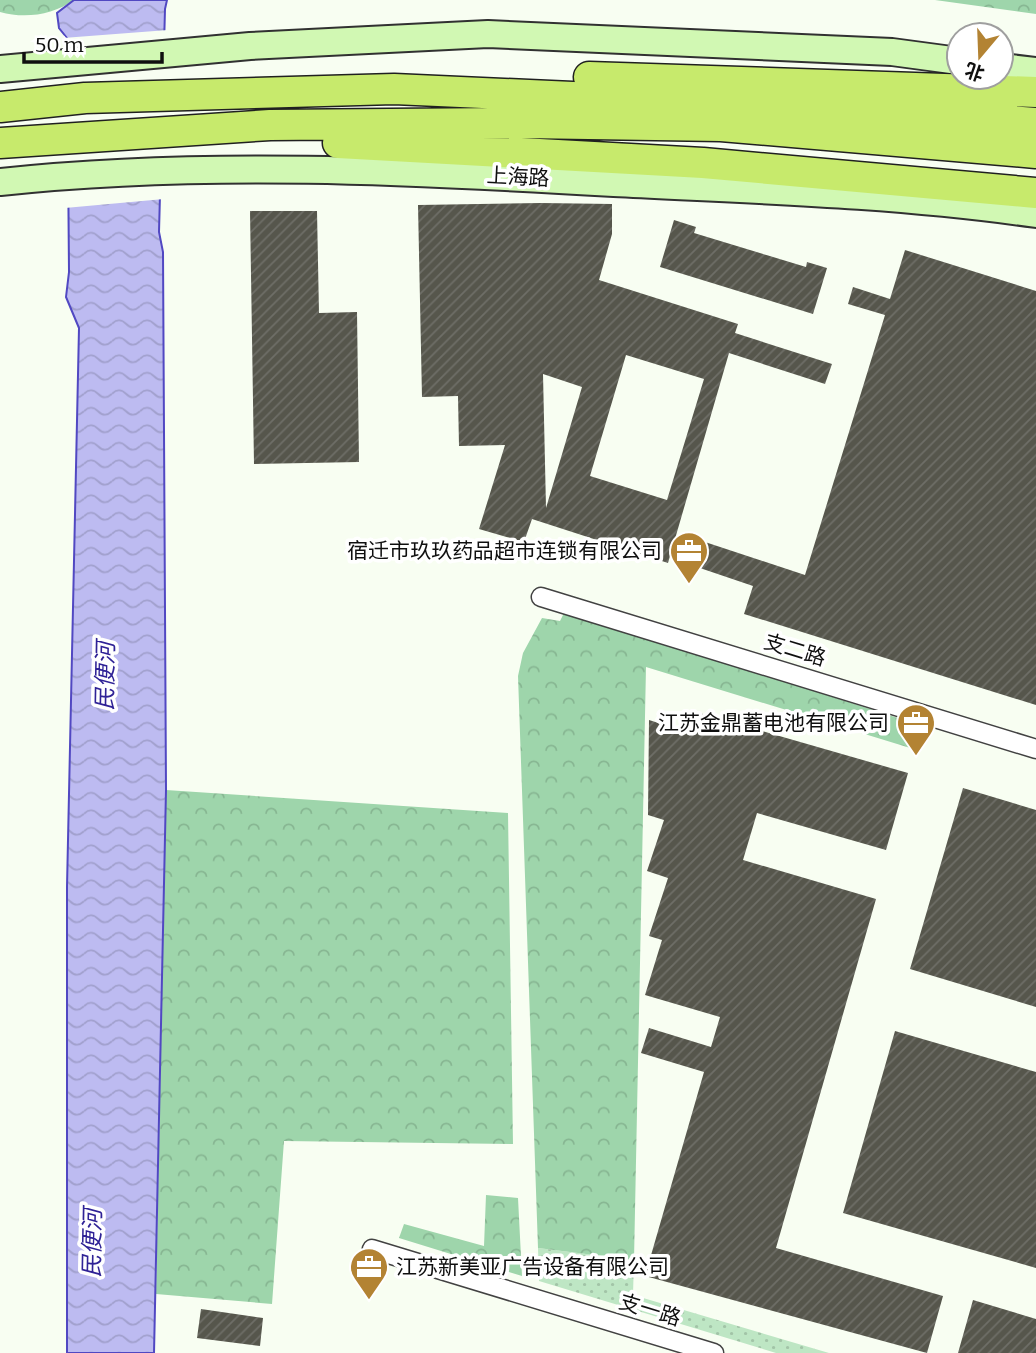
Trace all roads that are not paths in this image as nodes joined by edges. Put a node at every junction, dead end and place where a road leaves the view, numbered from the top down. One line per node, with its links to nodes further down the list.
1 (945, 59): 2 (main road)
2 (0, 69)
3 (1015, 69): 4 (main road)
4 (1036, 71)
5 (394, 89): 6 (highway); 7 (highway); 8 (highway)
6 (1036, 92)
7 (0, 107)
8 (1036, 124)
9 (0, 143): 10 (highway, 上海路)
10 (271, 145): 11 (highway, 上海路); 12 (main road, 上海路); 13 (highway); 14 (main road, 上海路)
11 (1036, 153)
12 (0, 182)
13 (1036, 193)
14 (1036, 214)
15 (541, 597): 16 (street, 支二路)
16 (1036, 748)
17 (372, 1248): 18 (street, 支一路)
18 (714, 1353)

